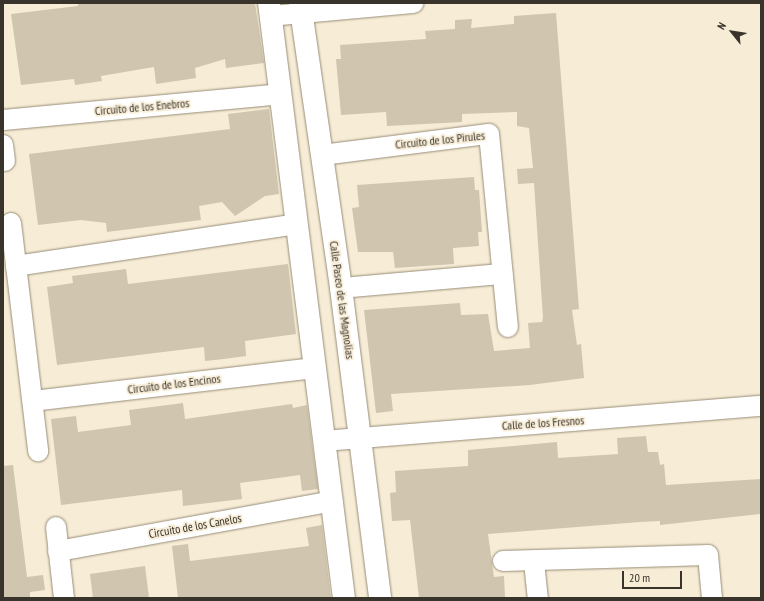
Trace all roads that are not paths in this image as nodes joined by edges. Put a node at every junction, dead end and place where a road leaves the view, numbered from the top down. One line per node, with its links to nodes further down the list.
1 (413, 3): 2 (street)
2 (301, 8): 3 (street); 6 (street, Calle Paseo de las Magnolias)
3 (270, 10): 4 (street)
4 (281, 94): 5 (street, Circuito de los Enebros); 8 (street)
5 (3, 120)
6 (322, 154): 10 (street, Circuito de los Pirules); 11 (street, Calle Paseo de las Magnolias)
7 (11, 223): 9 (street)
8 (297, 224): 9 (street); 13 (street)
9 (16, 266): 14 (street)
10 (502, 274): 11 (street); 12 (street, Circuito de los Pirules)
11 (341, 288): 16 (street, Calle Paseo de las Magnolias)
12 (508, 327)
13 (315, 368): 14 (street, Circuito de los Encinos); 17 (street)
14 (33, 401): 18 (street)
15 (761, 406): 16 (street, Calle de los Fresnos)
16 (360, 436): 17 (street, Calle de los Fresnos); 26 (street, Calle Paseo de las Magnolias)
17 (324, 441): 19 (street)
18 (38, 452)
19 (332, 501): 21 (street, Circuito de los Canelos); 25 (street)
20 (56, 526): 21 (street)
21 (58, 551): 24 (street)
22 (503, 561): 23 (street)
23 (534, 562): 27 (street); 28 (street)
24 (64, 598)
25 (344, 598)
26 (380, 598)
27 (538, 598)
28 (712, 598)

